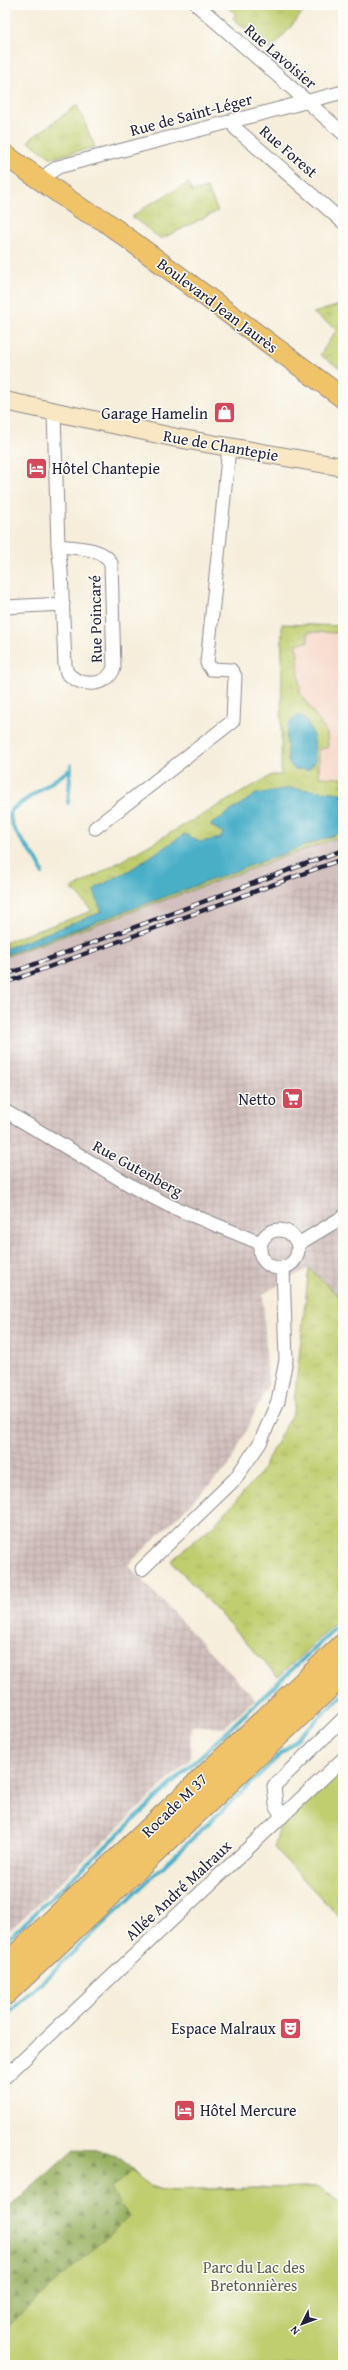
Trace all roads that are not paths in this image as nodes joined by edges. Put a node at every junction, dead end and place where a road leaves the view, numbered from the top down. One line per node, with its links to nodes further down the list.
1 (197, 5): 3 (street, Rue Lavoisier)
2 (343, 92): 3 (street, Rue de Saint-Léger)
3 (306, 101): 4 (street, Rue de Saint-Léger); 5 (street, Rue Lavoisier)
4 (233, 120): 8 (street, Rue de Saint-Léger); 10 (street, Rue Forest)
5 (343, 133)
6 (5, 142): 8 (main road, Boulevard Jean Jaurès)
7 (5, 155): 9 (main road, Boulevard Jean Jaurès)
8 (49, 173): 9 (main road, Boulevard Jean Jaurès)
9 (104, 220): 11 (main road, Boulevard Jean Jaurès)
10 (343, 222)
11 (339, 395)
12 (5, 401): 13 (street, Rue de Chantepie)
13 (54, 412): 14 (street, Rue de Chantepie); 16 (street, Rue Poincaré)
14 (229, 448): 15 (street, Rue de Chantepie); 19 (street)
15 (343, 466)
16 (58, 546): 17 (street, Rue Poincaré); 17 (street, Rue Poincaré)
17 (63, 604): 18 (street)
18 (5, 607)
19 (95, 828)
20 (5, 1112): 22 (street, Rue Gutenberg)
21 (343, 1217): 23 (street)
22 (260, 1243): 23 (street); 24 (street)
23 (298, 1244): 24 (street)
24 (283, 1268): 25 (street)
25 (142, 1569)
26 (343, 1645): 31 (highway, Rocade M 37)
27 (343, 1674): 32 (highway, Rocade M 37)
28 (343, 1719): 30 (street)
29 (343, 1759): 30 (street, Allée André Malraux)
30 (282, 1817): 33 (street, Allée André Malraux)
31 (5, 1966)
32 (5, 1994)
33 (5, 2077)

